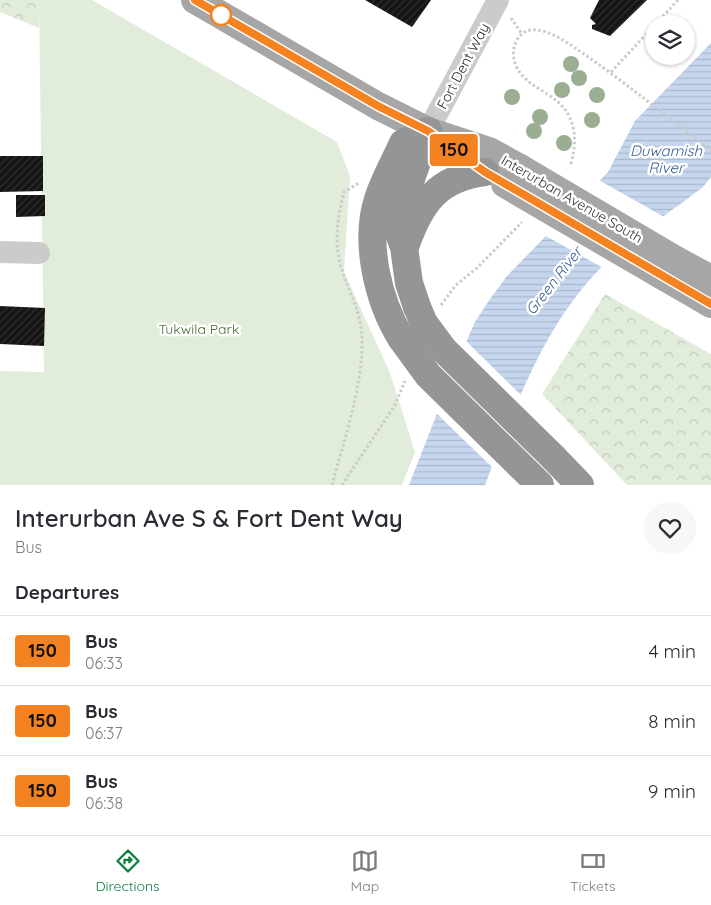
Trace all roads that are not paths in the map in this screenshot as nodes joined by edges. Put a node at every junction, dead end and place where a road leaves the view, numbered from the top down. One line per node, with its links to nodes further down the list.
1 (195, 0): 3 (main road, Interurban Avenue South)
2 (503, 7): 3 (street, Fort Dent Way)
3 (428, 131): 4 (main road, Interurban Avenue South); 4 (main road, Interurban Avenue South); 5 (highway); 11 (highway, bridge)
4 (503, 175): 5 (highway); 8 (main road, Interurban Avenue South, bridge)
5 (404, 247): 12 (highway, bridge)
6 (0, 252): 7 (street)
7 (39, 253)
8 (669, 267): 9 (main road, Interurban Avenue South); 10 (main road, Interurban Avenue South)
9 (711, 279)
10 (711, 304)
11 (540, 485)
12 (580, 485)

